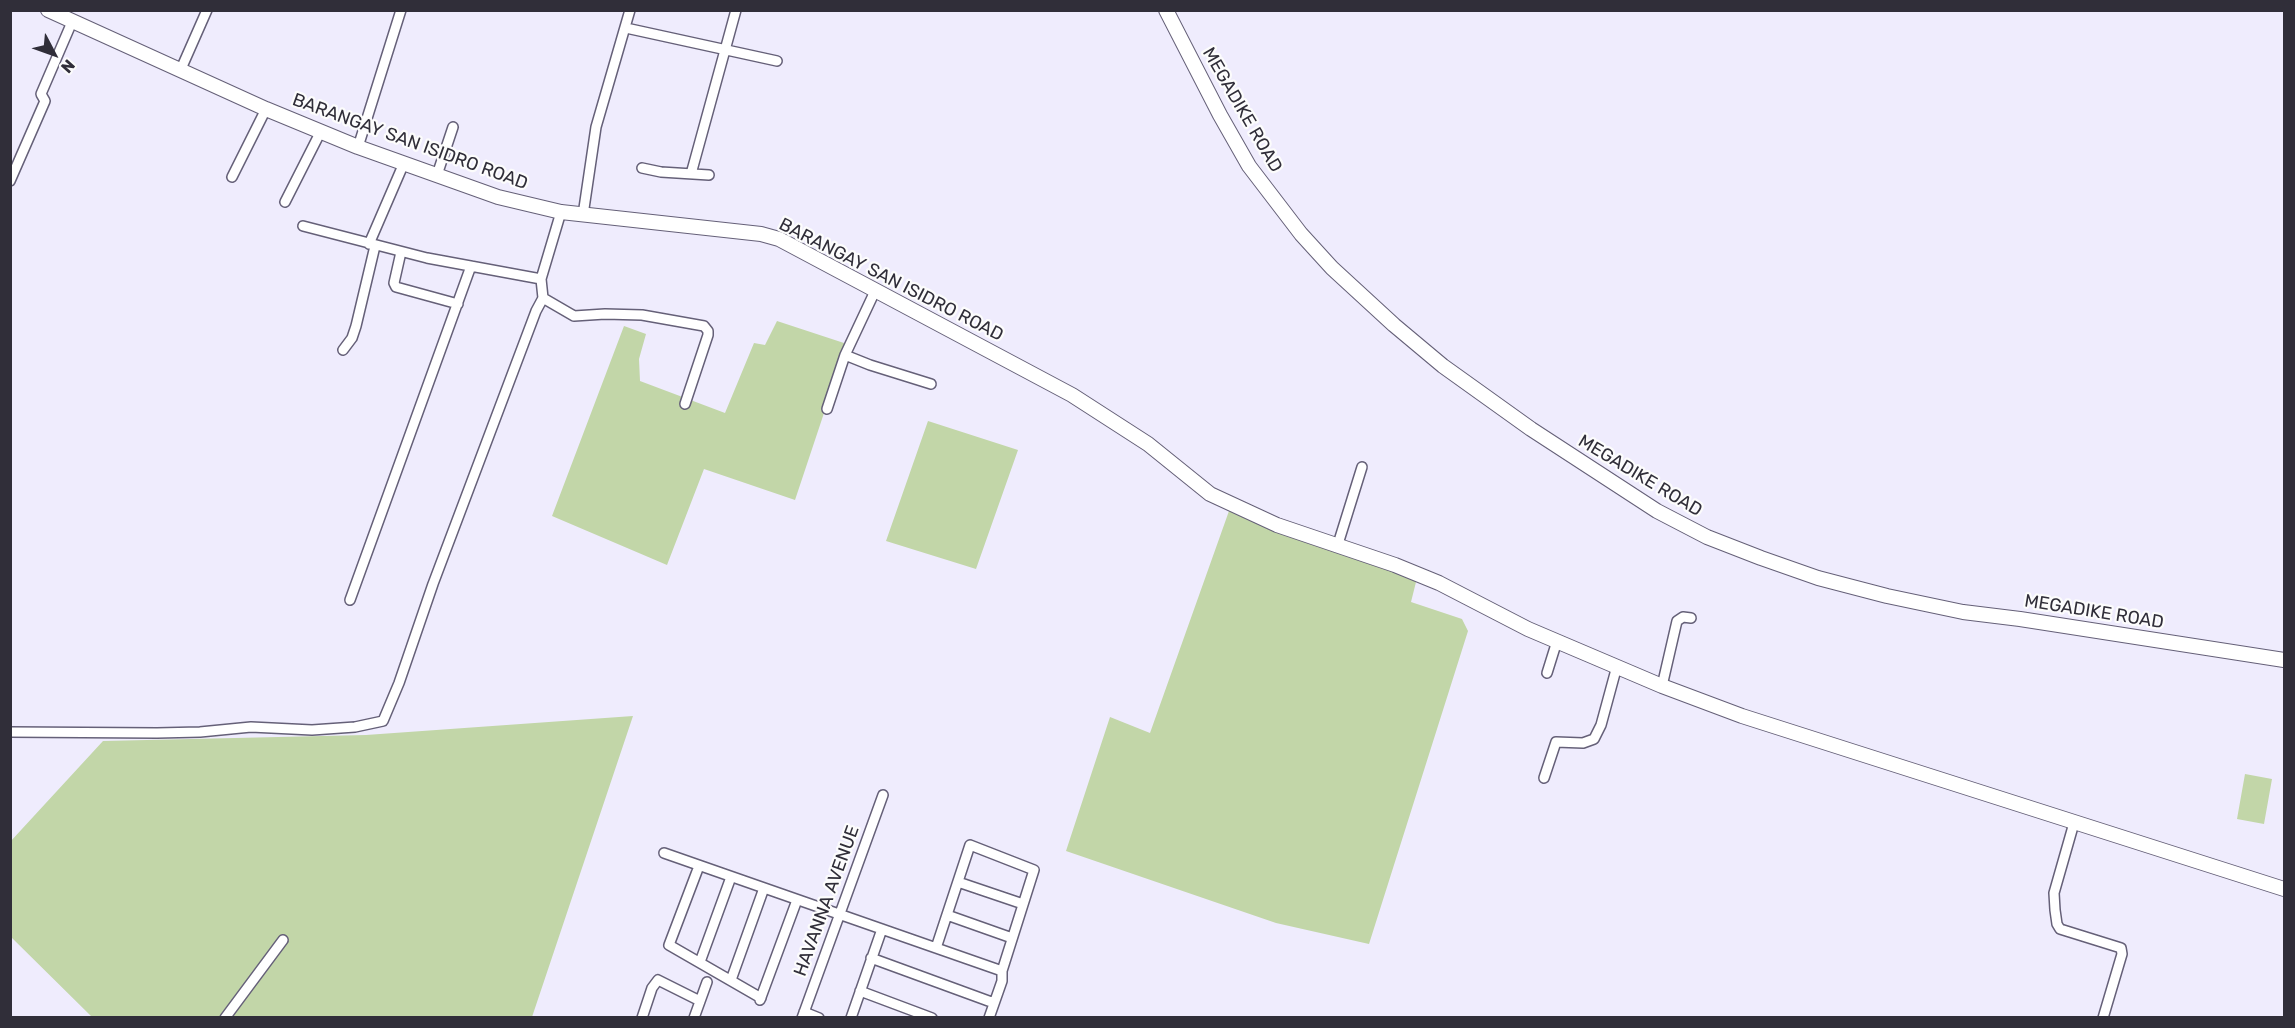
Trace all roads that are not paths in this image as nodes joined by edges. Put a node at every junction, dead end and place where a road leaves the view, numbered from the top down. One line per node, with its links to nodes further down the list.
1 (48, 10): 7 (street, BARANGAY SAN ISIDRO ROAD)
2 (207, 10): 11 (street)
3 (400, 10): 15 (street)
4 (630, 10): 8 (street)
5 (736, 10): 9 (street)
6 (1166, 10): 44 (street, MEGADIKE ROAD)
7 (72, 22): 11 (street, BARANGAY SAN ISIDRO ROAD); 22 (street)
8 (626, 28): 9 (street); 25 (street)
9 (725, 50): 10 (street); 18 (street)
10 (777, 61)
11 (181, 69): 12 (street, BARANGAY SAN ISIDRO ROAD)
12 (266, 109): 14 (street, BARANGAY SAN ISIDRO ROAD); 21 (street)
13 (453, 127): 19 (street)
14 (321, 131): 15 (street, BARANGAY SAN ISIDRO ROAD); 23 (street)
15 (358, 147): 16 (street, BARANGAY SAN ISIDRO ROAD)
16 (404, 163): 19 (street, BARANGAY SAN ISIDRO ROAD); 27 (street)
17 (642, 168): 18 (street)
18 (691, 174): 20 (street)
19 (437, 175): 24 (street, BARANGAY SAN ISIDRO ROAD)
20 (709, 175)
21 (232, 177)
22 (10, 181)
23 (285, 202)
24 (561, 212): 25 (street, BARANGAY SAN ISIDRO ROAD); 30 (street)
25 (583, 215): 31 (street, BARANGAY SAN ISIDRO ROAD)
26 (303, 226): 27 (street)
27 (372, 245): 28 (street); 34 (street)
28 (401, 252): 29 (street); 33 (street)
29 (471, 266): 30 (street); 33 (street)
30 (541, 279): 32 (street)
31 (876, 289): 35 (street); 40 (street, BARANGAY SAN ISIDRO ROAD)
32 (543, 298): 37 (street); 48 (street)
33 (458, 304): 41 (street)
34 (343, 350)
35 (845, 355): 36 (street); 38 (street)
36 (931, 384)
37 (685, 404)
38 (827, 409)
39 (1362, 467): 40 (street)
40 (1338, 544): 43 (street, BARANGAY SAN ISIDRO ROAD)
41 (350, 600)
42 (1691, 618): 47 (street)
43 (1557, 641): 45 (street, BARANGAY SAN ISIDRO ROAD); 46 (street)
44 (2284, 660)
45 (1617, 666): 47 (street, BARANGAY SAN ISIDRO ROAD); 49 (street)
46 (1547, 673)
47 (1662, 686): 51 (street, BARANGAY SAN ISIDRO ROAD)
48 (10, 732)
49 (1544, 778)
50 (883, 795): 60 (street, HAVANNA AVENUE)
51 (2074, 823): 57 (street, BARANGAY SAN ISIDRO ROAD); 82 (street)
52 (664, 853): 53 (street)
53 (699, 866): 54 (street); 67 (street)
54 (731, 877): 56 (street); 67 (street)
55 (958, 882): 59 (street); 59 (street); 61 (street)
56 (764, 888): 58 (street); 69 (street)
57 (2284, 889)
58 (797, 900): 60 (street); 69 (street)
59 (1023, 904): 63 (street)
60 (839, 913): 62 (street); 74 (street, HAVANNA AVENUE)
61 (947, 915): 63 (street); 65 (street)
62 (882, 929): 65 (street); 66 (street)
63 (1012, 938): 68 (street)
64 (283, 940): 75 (street)
65 (936, 948): 68 (street)
66 (871, 958): 71 (street); 73 (street)
67 (700, 962): 69 (street)
68 (1002, 971): 73 (street)
69 (731, 980)
70 (707, 982): 72 (street)
71 (860, 991): 79 (street); 80 (street)
72 (700, 1001): 76 (street); 77 (street)
73 (994, 1003): 81 (street)
74 (803, 1015): 78 (street)
75 (225, 1017)
76 (642, 1017)
77 (694, 1017)
78 (819, 1017)
79 (851, 1017)
80 (932, 1017)
81 (990, 1017)
82 (2103, 1017)

